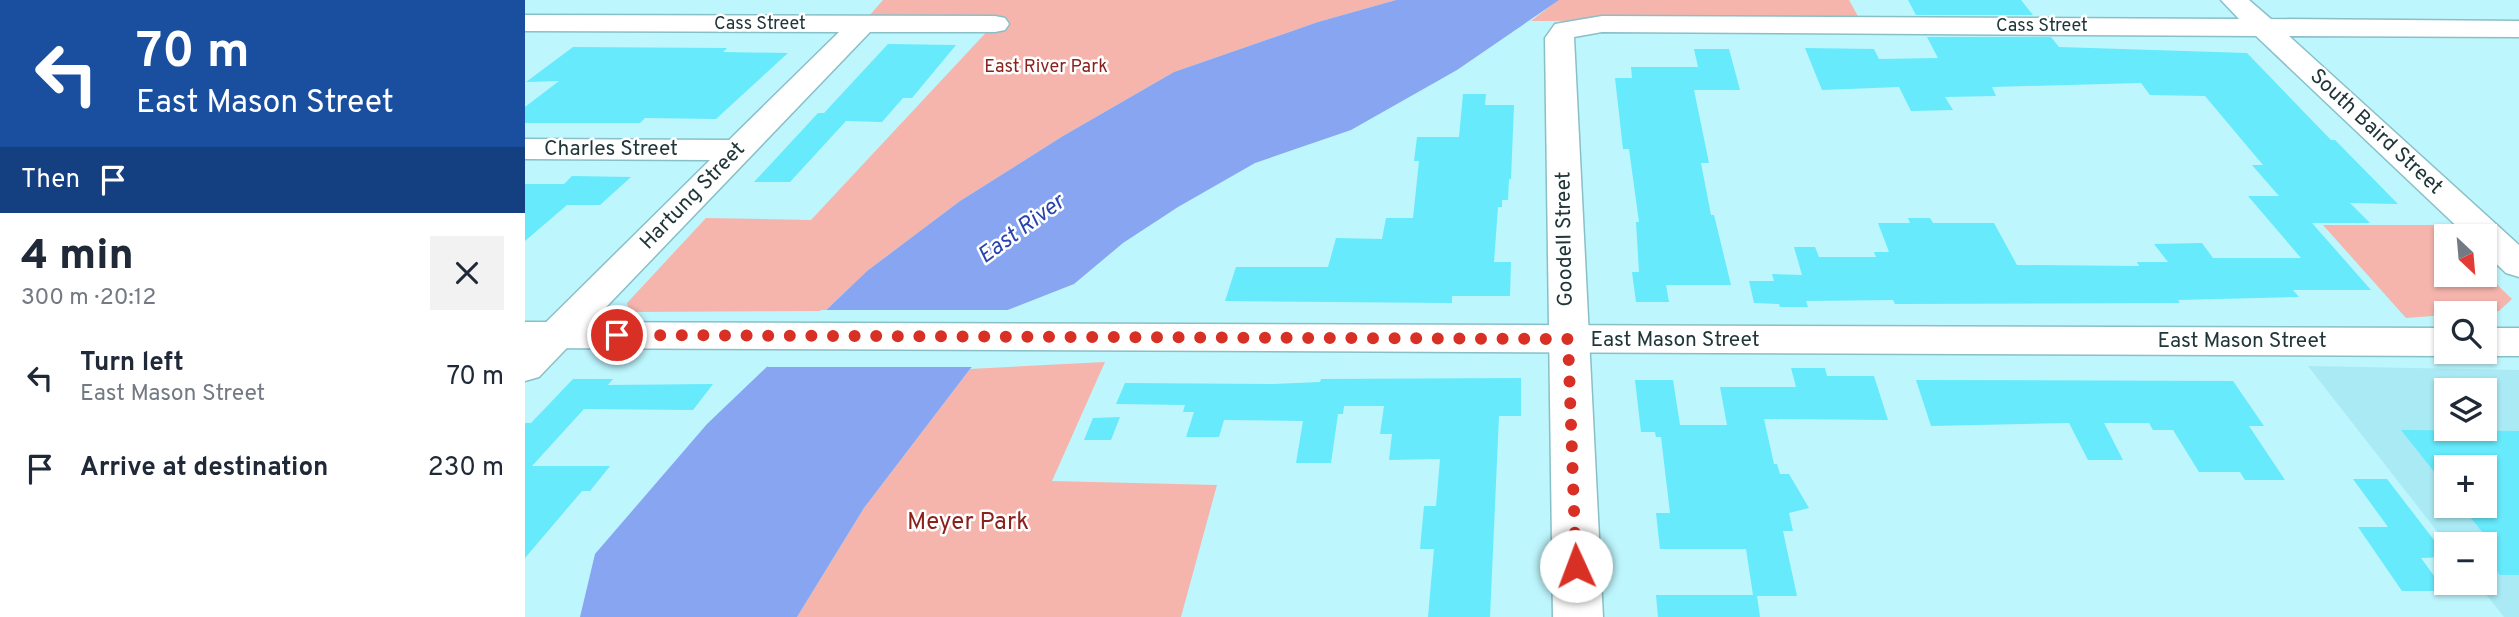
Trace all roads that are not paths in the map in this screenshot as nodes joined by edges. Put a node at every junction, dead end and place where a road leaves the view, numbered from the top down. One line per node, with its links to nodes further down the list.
1 (2234, 0): 5 (street, South Baird Street)
2 (525, 23): 3 (street, Cass Street)
3 (862, 24): 4 (street, Cass Street); 9 (street, Hartung Street)
4 (995, 24)
5 (2263, 27): 6 (street, Cass Street); 7 (street, Cass Street); 10 (street, South Baird Street)
6 (2519, 29)
7 (1565, 30): 12 (street, Goodell Street)
8 (525, 149): 9 (street, Charles Street)
9 (739, 149): 11 (street, Hartung Street)
10 (2519, 265)
11 (541, 335): 12 (street, East Mason Street); 16 (street, Hartung Street)
12 (1568, 339): 13 (street, East Mason Street); 17 (street, Goodell Street)
13 (2434, 342)
14 (2497, 342): 15 (street)
15 (2519, 342)
16 (525, 367)
17 (1578, 617)

